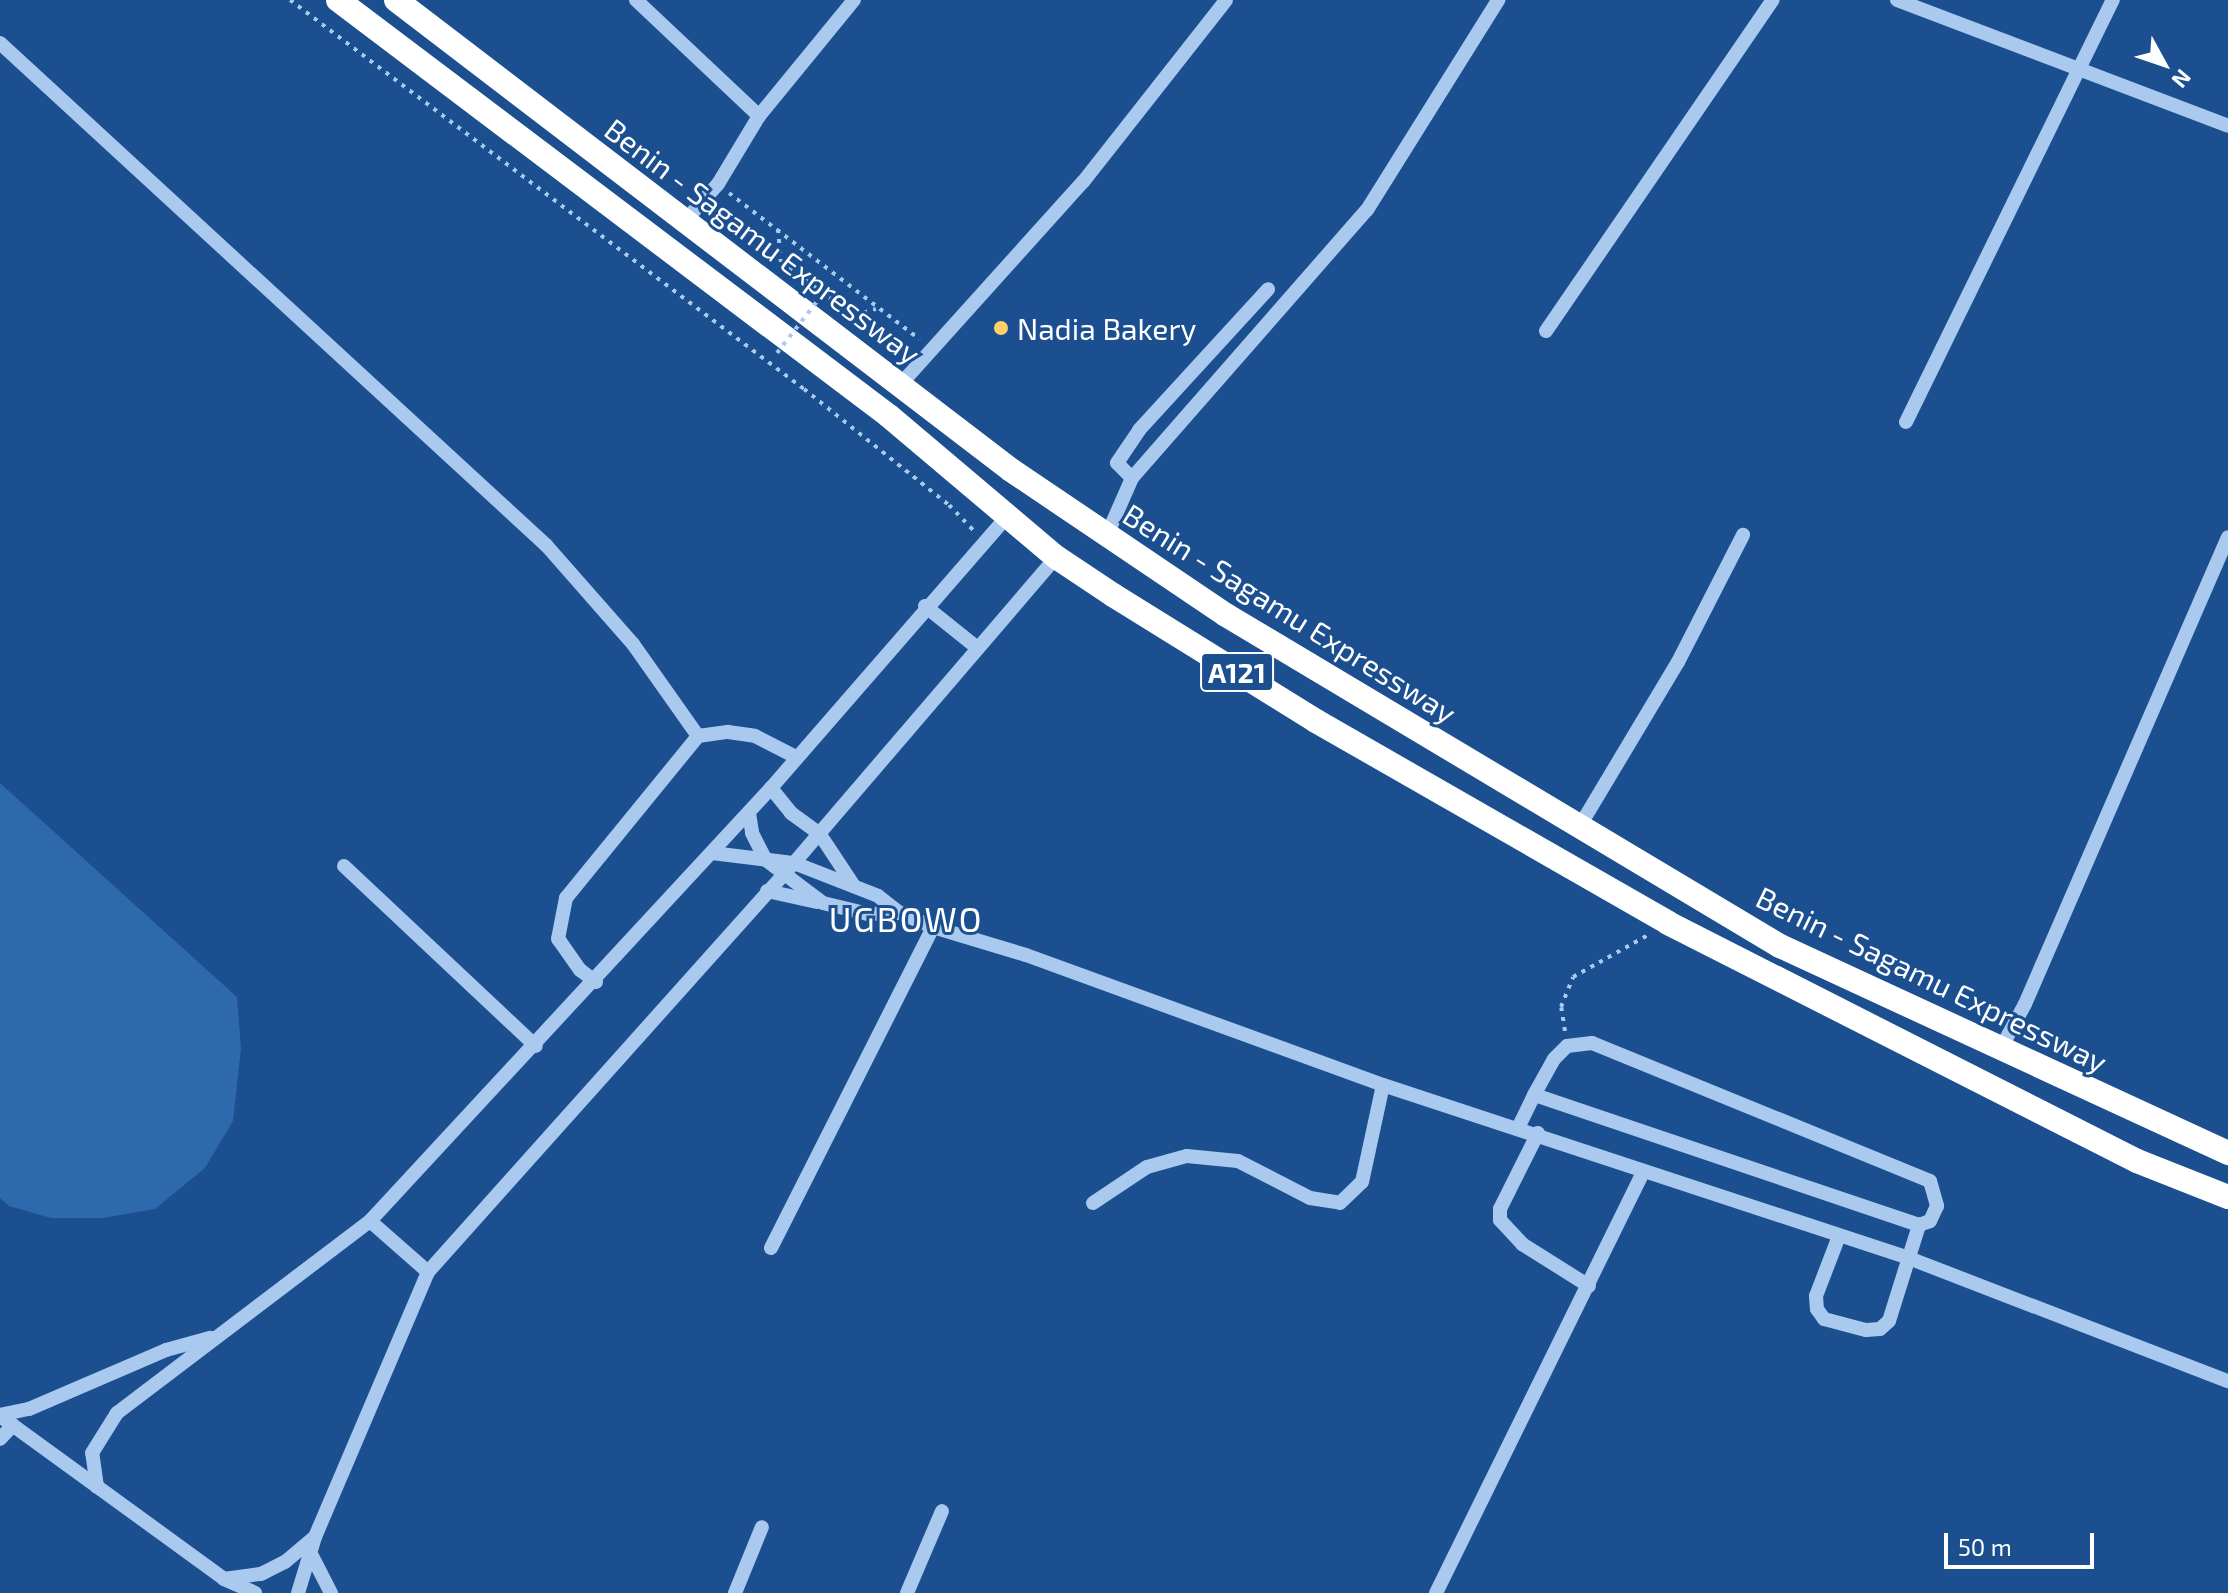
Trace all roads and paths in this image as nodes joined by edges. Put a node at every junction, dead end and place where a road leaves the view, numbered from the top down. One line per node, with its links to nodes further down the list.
1 (290, 0): 31 (path)
2 (338, 0): 27 (highway, A121)
3 (396, 0): 16 (highway, Benin - Sagamu Expressway / A121)
4 (636, 0): 13 (street)
5 (854, 0): 13 (street)
6 (1226, 0): 22 (street)
7 (1498, 0): 26 (street)
8 (1773, 0): 21 (street)
9 (1897, 0): 12 (street)
10 (2113, 0): 12 (street)
11 (0, 43): 35 (street)
12 (2079, 66): 14 (street); 25 (street)
13 (759, 116): 15 (street)
14 (2228, 126)
15 (718, 184): 16 (street); 17 (path)
16 (685, 221): 24 (highway, Benin - Sagamu Expressway / A121)
17 (778, 229): 19 (path); 20 (path)
18 (1268, 289): 26 (street)
19 (822, 295): 20 (path); 23 (path, bridge)
20 (876, 309): 22 (path)
21 (1546, 331)
22 (933, 348): 24 (street)
23 (777, 353)
24 (899, 386): 28 (highway, Benin - Sagamu Expressway / A121)
25 (1906, 422)
26 (1132, 478): 28 (street)
27 (1009, 514): 31 (street); 32 (highway, A121)
28 (1107, 535): 39 (highway, Benin - Sagamu Expressway / A121)
29 (1743, 535): 39 (street)
30 (2228, 537): 55 (street)
31 (982, 540): 33 (street)
32 (1056, 557): 34 (street); 50 (highway, A121)
33 (925, 606): 34 (street); 36 (street)
34 (975, 646): 40 (street)
35 (698, 736): 36 (street); 52 (street)
36 (796, 757): 37 (street)
37 (771, 788): 38 (street); 40 (street)
38 (749, 813): 41 (street); 42 (street)
39 (1578, 829): 55 (highway, Benin - Sagamu Expressway / A121)
40 (819, 833): 43 (street); 46 (street)
41 (712, 853): 42 (street); 52 (street)
42 (766, 860): 43 (street); 45 (street)
43 (794, 863): 45 (street); 46 (street)
44 (344, 866): 53 (street)
45 (784, 874): 47 (street); 48 (street)
46 (854, 886): 49 (street)
47 (767, 891): 48 (street); 71 (street)
48 (823, 903): 49 (street)
49 (900, 913): 51 (street)
50 (1668, 923): 54 (path); 60 (highway, A121)
51 (933, 927): 56 (street); 69 (street)
52 (596, 982): 53 (street)
53 (536, 1046): 66 (street)
54 (1567, 1046): 58 (street); 67 (street)
55 (2000, 1050): 57 (highway, Benin - Sagamu Expressway / A121)
56 (1383, 1085): 59 (street); 65 (street)
57 (2090, 1093): 60 (highway); 62 (highway, Benin - Sagamu Expressway / A121)
58 (1534, 1095): 59 (street); 67 (street)
59 (1519, 1126): 61 (street)
60 (2076, 1129): 64 (highway, A121)
61 (1538, 1133): 63 (street); 72 (street)
62 (2228, 1153)
63 (1644, 1171): 68 (street); 72 (street)
64 (2228, 1197)
65 (1093, 1203)
66 (370, 1221): 71 (street); 73 (street)
67 (1919, 1225): 70 (street)
68 (1839, 1236): 70 (street); 70 (street)
69 (771, 1248)
70 (1906, 1257): 74 (street)
71 (428, 1272): 81 (street)
72 (1589, 1286): 89 (street)
73 (214, 1338): 75 (street); 78 (street)
74 (2228, 1381)
75 (0, 1415): 76 (street)
76 (13, 1425): 77 (street); 78 (street)
77 (0, 1439)
78 (97, 1487): 83 (street)
79 (942, 1511): 88 (street)
80 (762, 1527): 87 (street)
81 (315, 1537): 82 (street); 83 (street)
82 (312, 1556): 85 (street); 86 (street)
83 (224, 1579): 84 (street)
84 (255, 1593)
85 (298, 1593)
86 (331, 1593)
87 (735, 1593)
88 (907, 1593)
89 (1436, 1593)

